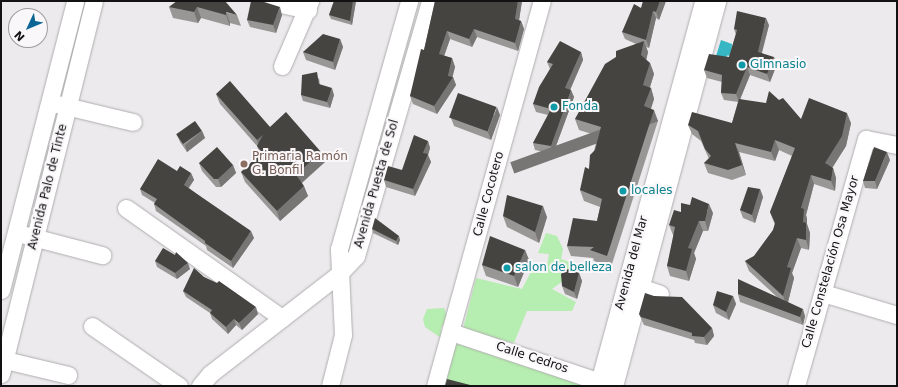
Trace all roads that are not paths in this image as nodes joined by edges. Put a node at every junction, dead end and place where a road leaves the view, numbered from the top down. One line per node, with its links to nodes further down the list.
1 (75, 1): 13 (street, Avenida Palo de Tinte)
2 (94, 1): 14 (street, Avenida Palo de Tinte)
3 (267, 1): 9 (street)
4 (409, 1): 11 (street, Avenida Puesta de Sol)
5 (430, 1): 12 (street, Avenida Puesta de Sol)
6 (542, 1): 31 (street, Calle Cocotero)
7 (704, 1): 34 (street, Avenida del Mar)
8 (717, 1): 24 (street, Avenida del Mar)
9 (309, 5): 10 (street)
10 (282, 66)
11 (390, 68): 12 (street); 17 (street, Avenida Puesta de Sol)
12 (409, 72): 18 (street, Avenida Puesta de Sol)
13 (49, 103): 14 (street); 20 (street, Avenida Palo de Tinte)
14 (68, 107): 15 (street); 21 (street, Avenida Palo de Tinte)
15 (133, 122)
16 (897, 145): 26 (street, Calle Constelación Osa Mayor)
17 (360, 175): 18 (street); 23 (street, Avenida Puesta de Sol)
18 (378, 180): 23 (street, Avenida Puesta de Sol)
19 (126, 208): 29 (street)
20 (16, 232): 21 (street); 25 (street, Avenida Palo de Tinte)
21 (35, 237): 22 (street); 32 (street, Avenida Palo de Tinte)
22 (102, 255)
23 (339, 274): 29 (street); 37 (street)
24 (640, 287): 27 (street); 34 (street, Avenida del Mar)
25 (1, 290)
26 (823, 293): 28 (street); 39 (street, Calle Constelación Osa Mayor)
27 (660, 294)
28 (897, 315)
29 (282, 318): 36 (street)
30 (92, 326): 35 (street)
31 (451, 332): 34 (street, Calle Cedros); 38 (street, Calle Cocotero)
32 (2, 364): 33 (street)
33 (68, 375)
34 (606, 385)
35 (180, 386)
36 (200, 386)
37 (330, 386)
38 (435, 386)
39 (796, 386)

